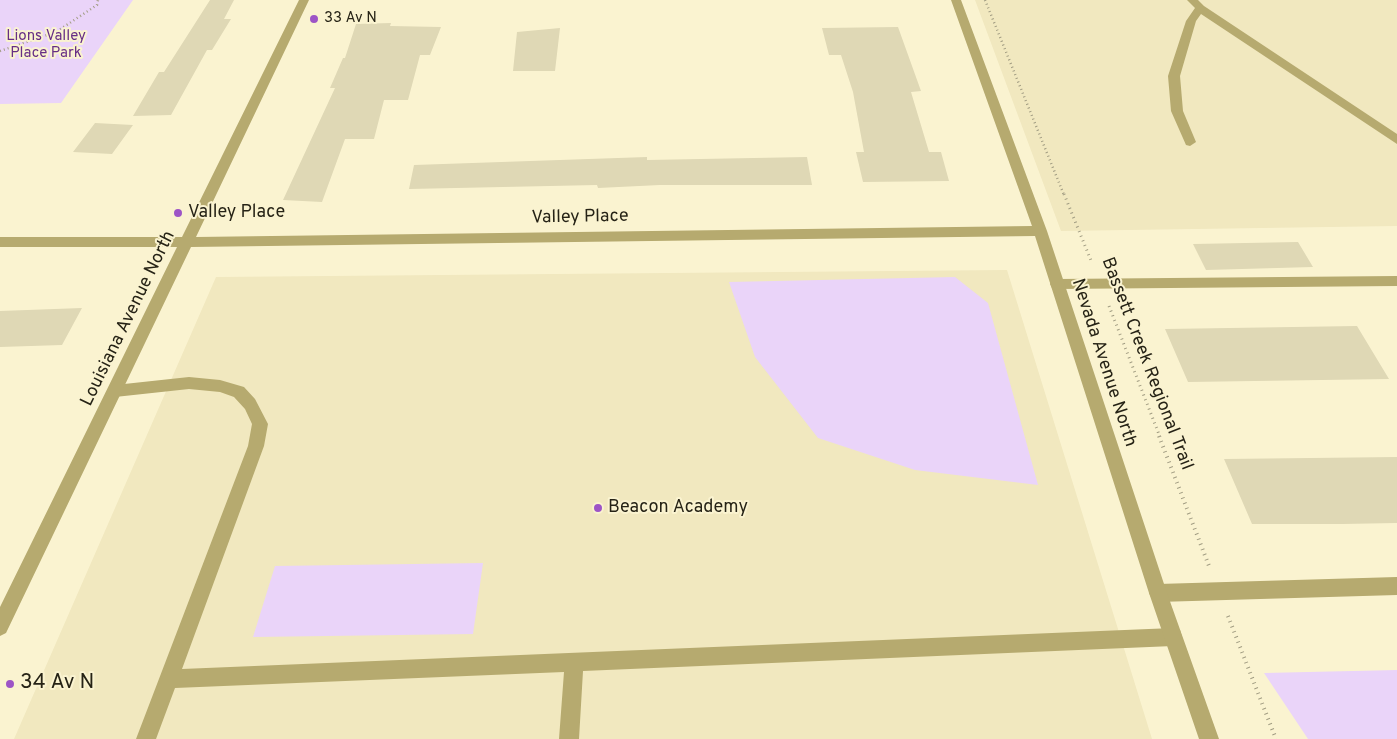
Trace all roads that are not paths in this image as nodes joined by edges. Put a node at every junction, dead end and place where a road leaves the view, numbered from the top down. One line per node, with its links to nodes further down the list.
1 (304, 0): 8 (street, Louisiana Avenue North)
2 (956, 0): 6 (street, Nevada Avenue North)
3 (1196, 4): 4 (street); 5 (street)
4 (1397, 140)
5 (1190, 142)
6 (1040, 231): 8 (street, Valley Place); 10 (street, Nevada Avenue North)
7 (0, 242): 8 (street, Valley Place)
8 (187, 242): 11 (street, Louisiana Avenue North)
9 (1397, 281): 10 (street)
10 (1057, 284): 13 (street, Nevada Avenue North)
11 (115, 391): 14 (street, Louisiana Avenue North); 17 (street)
12 (1397, 586): 13 (street)
13 (1158, 592): 15 (street, Nevada Avenue North)
14 (0, 627)
15 (1173, 637): 16 (street); 20 (street, Nevada Avenue North)
16 (574, 662): 17 (street); 19 (street)
17 (168, 679): 18 (street)
18 (146, 739)
19 (569, 739)
20 (1209, 739)

